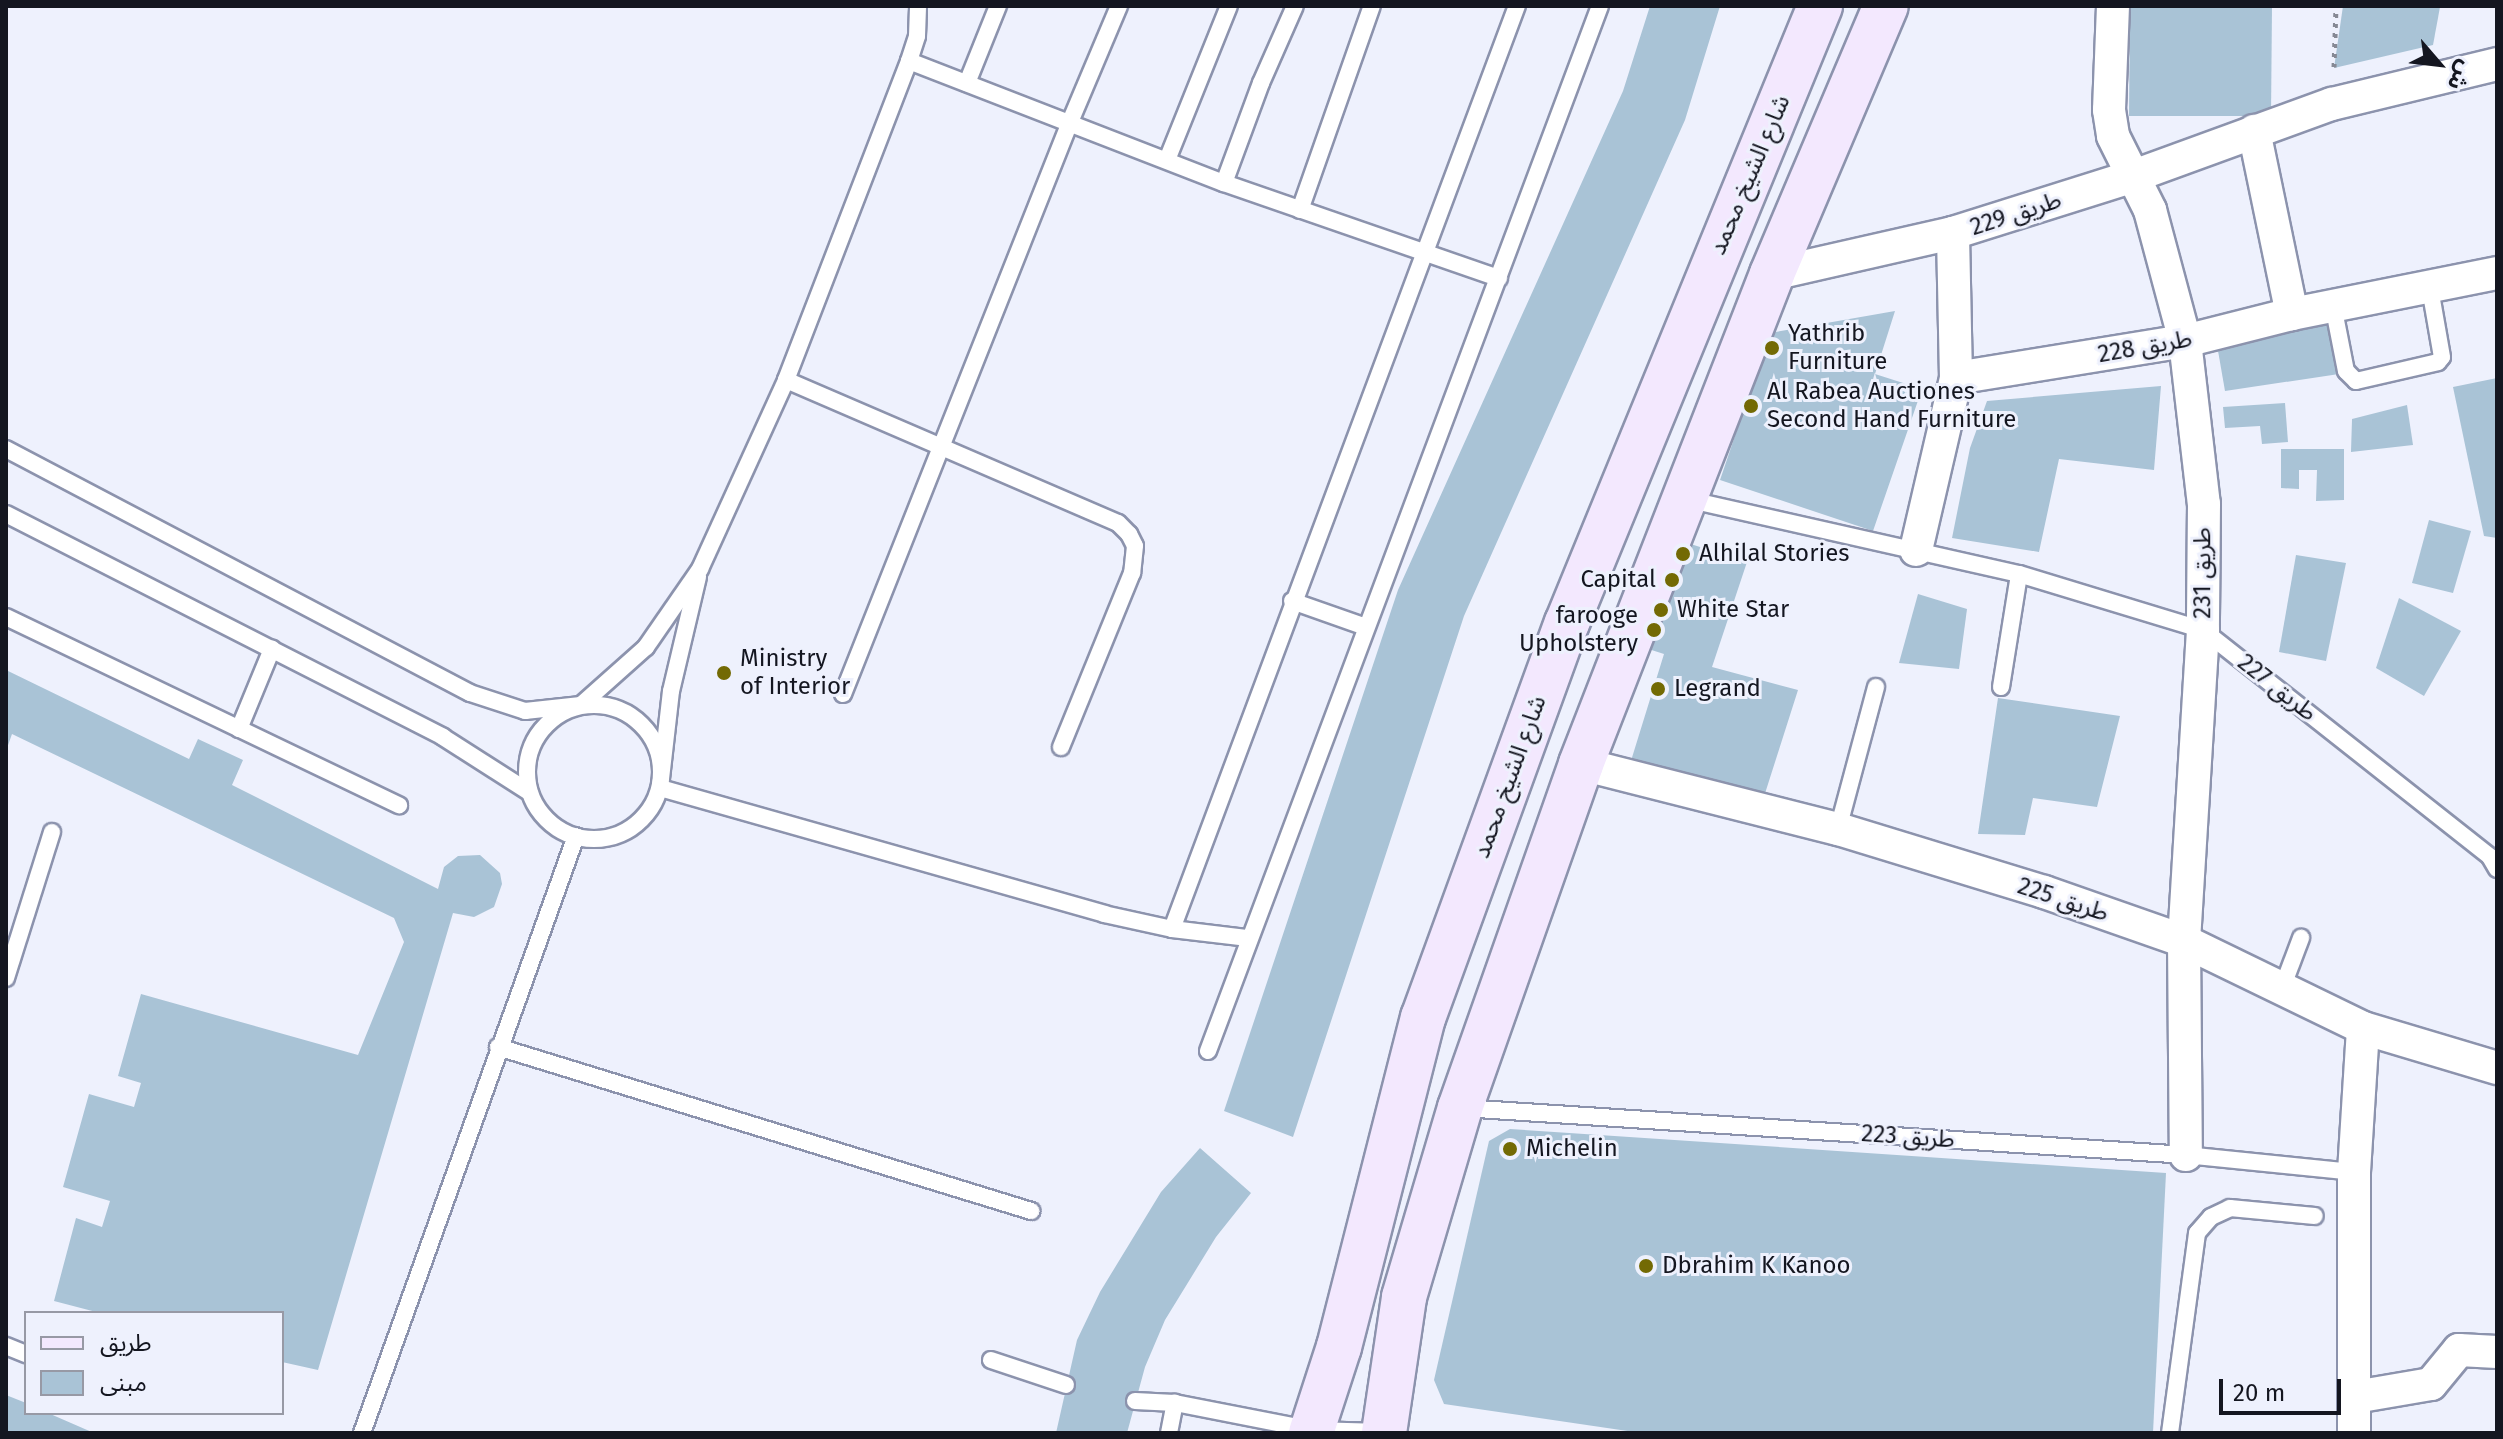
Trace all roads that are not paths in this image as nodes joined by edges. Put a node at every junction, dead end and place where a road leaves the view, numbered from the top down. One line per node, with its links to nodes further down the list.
1 (918, 6): 12 (lane)
2 (998, 6): 14 (lane)
3 (1119, 6): 15 (lane)
4 (1229, 6): 17 (lane)
5 (1295, 6): 19 (lane)
6 (1372, 6): 20 (lane)
7 (1517, 6): 22 (lane)
8 (1600, 6): 25 (lane)
9 (1820, 6): 79 (main road, شارع الشيخ محمد)
10 (1886, 6): 24 (main road)
11 (2113, 6): 18 (street, طريق 231)
12 (909, 61): 14 (lane); 31 (lane)
13 (2497, 64): 16 (street, طريق 229)
14 (967, 83): 15 (lane)
15 (1070, 122): 17 (lane); 32 (lane)
16 (2254, 131): 18 (street, طريق 229); 28 (street)
17 (1167, 160): 19 (lane)
18 (2131, 177): 21 (street, طريق 229); 29 (street, طريق 231)
19 (1224, 183): 20 (lane)
20 (1300, 210): 22 (lane)
21 (1953, 233): 24 (street, طريق 229); 30 (street)
22 (1425, 251): 25 (lane); 39 (lane)
23 (2497, 273): 26 (street, طريق 228)
24 (1772, 274): 34 (main road)
25 (1499, 278): 41 (lane)
26 (2430, 288): 27 (street, طريق 228); 27 (lane)
27 (2333, 305): 28 (street, طريق 228)
28 (2292, 314): 29 (street, طريق 228)
29 (2185, 341): 30 (street, طريق 228); 42 (street, طريق 231)
30 (1956, 378): 36 (street)
31 (786, 380): 32 (lane); 37 (lane)
32 (940, 446): 46 (lane); 49 (lane)
33 (6, 449): 47 (lane)
34 (1686, 499): 36 (lane, طريق 227); 50 (main road)
35 (6, 514): 43 (lane)
36 (1916, 550): 38 (lane, طريق 227)
37 (700, 569): 47 (lane); 51 (lane)
38 (2019, 574): 42 (lane, طريق 227); 45 (lane)
39 (1292, 601): 41 (lane); 58 (lane)
40 (6, 617): 48 (lane)
41 (1366, 627): 59 (lane)
42 (2203, 630): 57 (lane, طريق 227); 61 (street, طريق 231)
43 (272, 649): 48 (lane); 52 (lane)
44 (1876, 687): 54 (lane)
45 (2001, 687)
46 (843, 694)
47 (581, 705): 51 (lane); 52 (lane)
48 (239, 729): 53 (lane)
49 (1061, 747)
50 (1581, 764): 54 (street, طريق 225); 68 (main road)
51 (660, 788): 56 (lane); 58 (lane)
52 (529, 792): 56 (lane)
53 (399, 805)
54 (1838, 829): 61 (street, طريق 225)
55 (52, 832): 62 (lane)
56 (576, 836): 65 (lane)
57 (2497, 869)
58 (1172, 929): 59 (lane)
59 (1248, 938): 66 (lane)
60 (2301, 938): 63 (lane)
61 (2184, 941): 63 (street, طريق 225); 69 (street, طريق 231)
62 (6, 978)
63 (2281, 991): 64 (street, طريق 225)
64 (2363, 1028): 67 (street, طريق 225); 70 (street)
65 (498, 1047): 71 (lane); 80 (lane)
66 (1208, 1051)
67 (2497, 1068)
68 (1460, 1108): 69 (lane, طريق 223); 82 (main road)
69 (2186, 1155): 70 (lane, طريق 223)
70 (2354, 1172): 76 (street)
71 (1031, 1211)
72 (2315, 1216): 83 (lane)
73 (2497, 1352): 76 (street)
74 (991, 1360): 75 (lane)
75 (1066, 1385)
76 (2355, 1397): 84 (street)
77 (1135, 1401): 78 (lane)
78 (1175, 1403): 79 (lane); 81 (lane)
79 (1312, 1432): 82 (lane)
80 (362, 1433)
81 (1169, 1433)
82 (1384, 1433)
83 (2170, 1433)
84 (2354, 1433)

